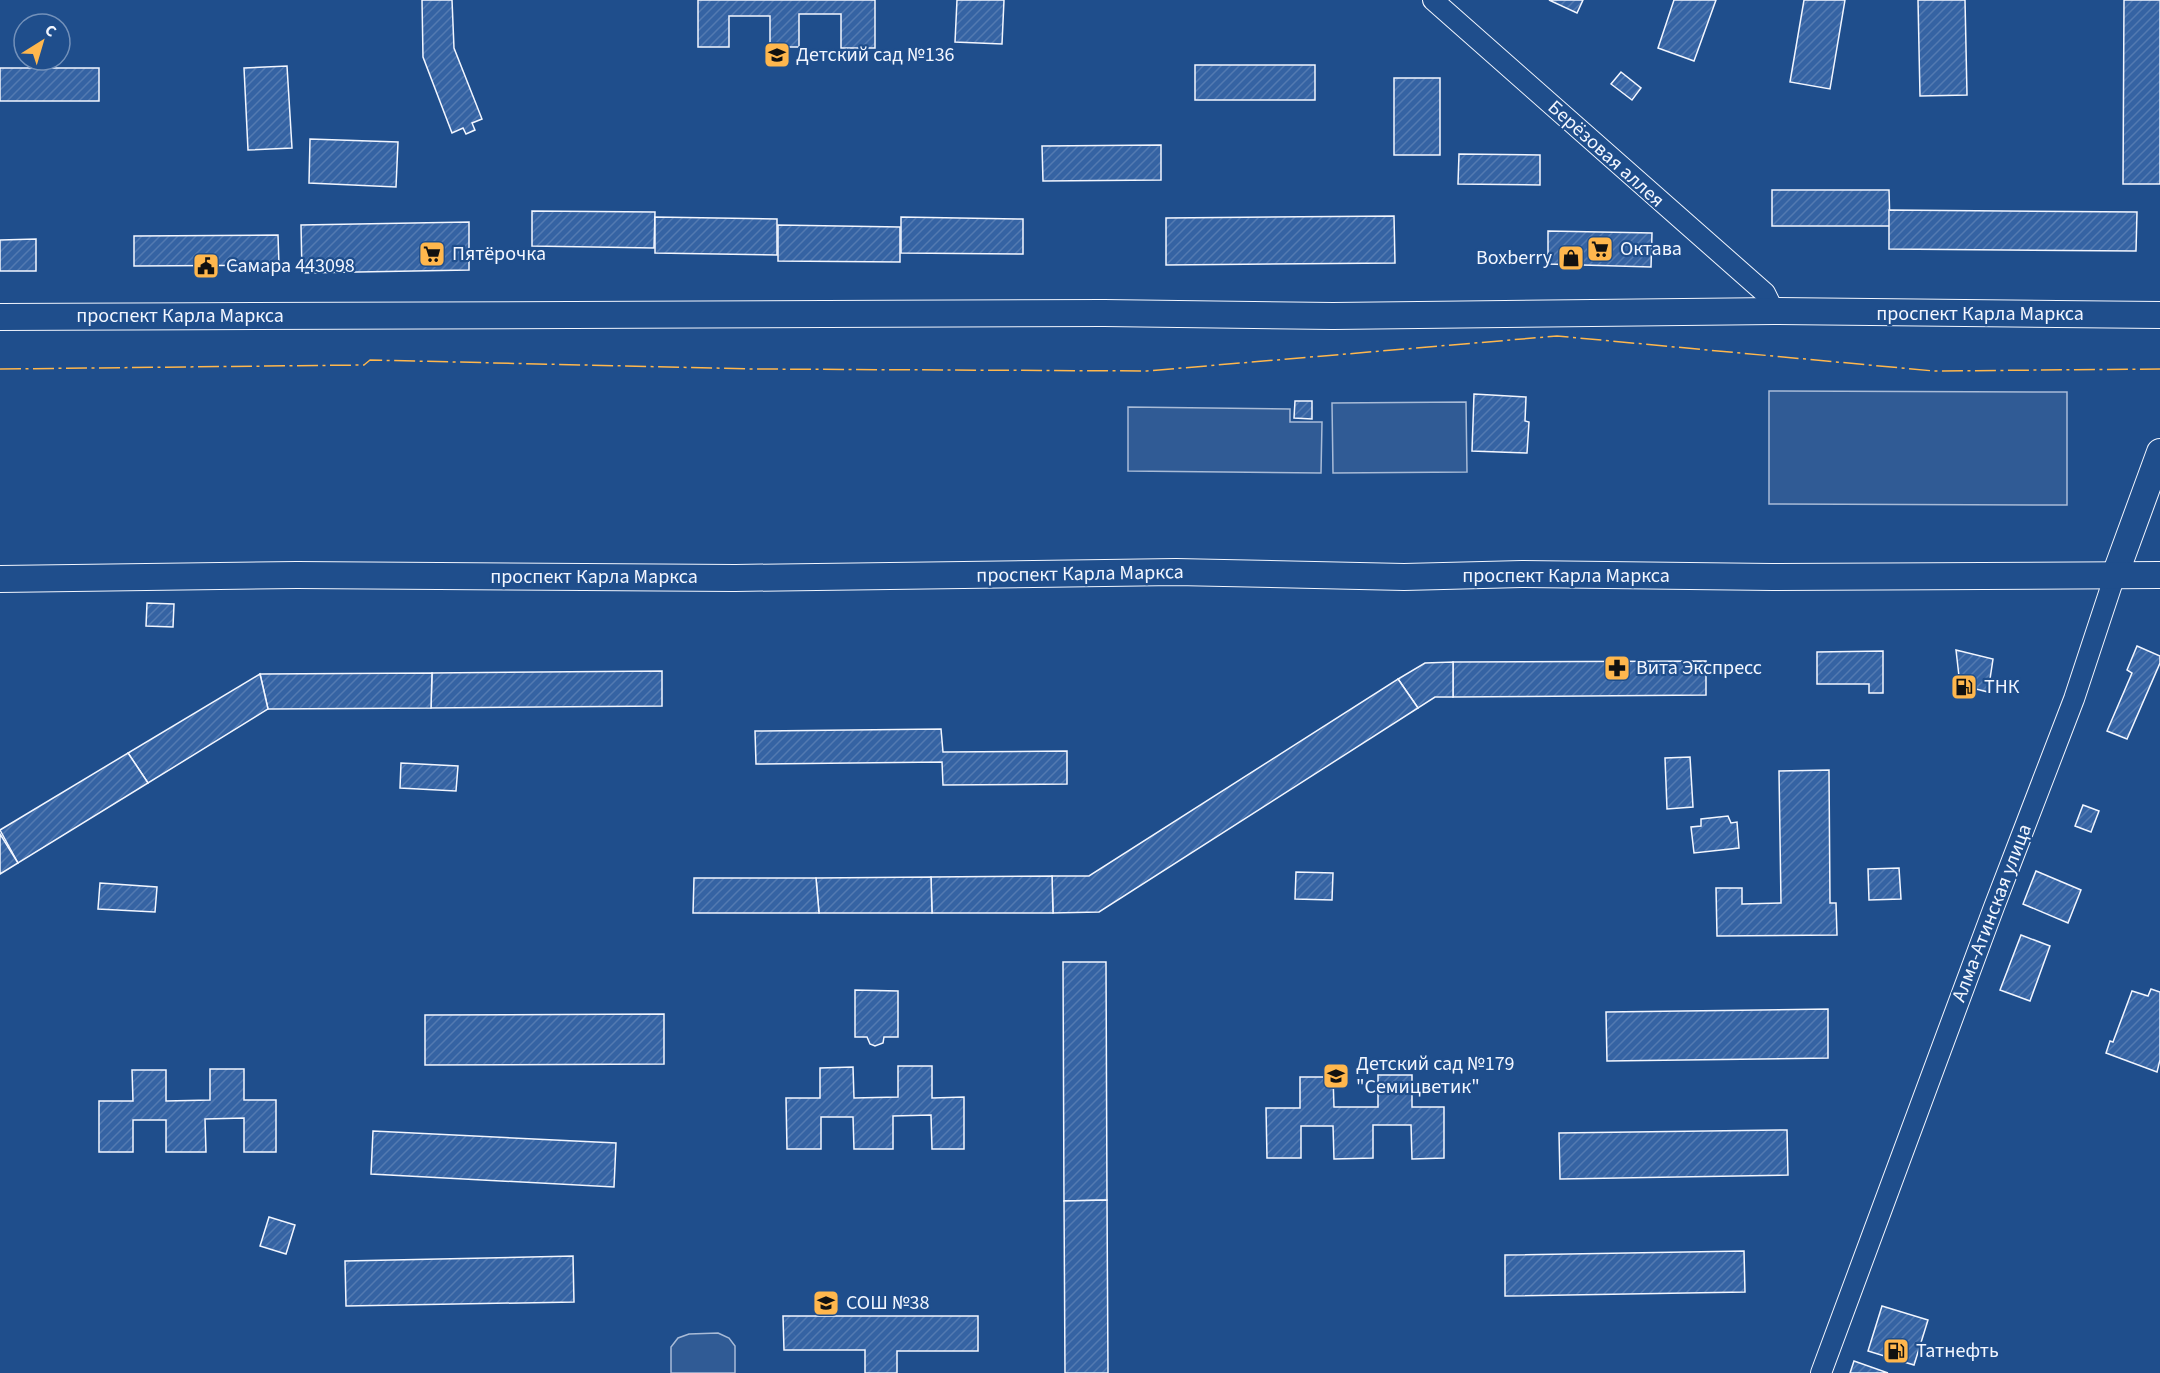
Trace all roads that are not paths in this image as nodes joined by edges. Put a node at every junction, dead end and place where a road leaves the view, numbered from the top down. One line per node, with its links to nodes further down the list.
1 (1433, 0): 2 (street, Берёзовая аллея)
2 (1774, 311): 3 (main road, проспект Карла Маркса); 4 (main road, проспект Карла Маркса)
3 (2160, 315)
4 (0, 317)
5 (2160, 452): 7 (main road, Алма-Атинская улица)
6 (2160, 574): 7 (main road, проспект Карла Маркса)
7 (2115, 575): 8 (main road, проспект Карла Маркса); 9 (street, Алма-Атинская улица)
8 (0, 579)
9 (1821, 1373)

